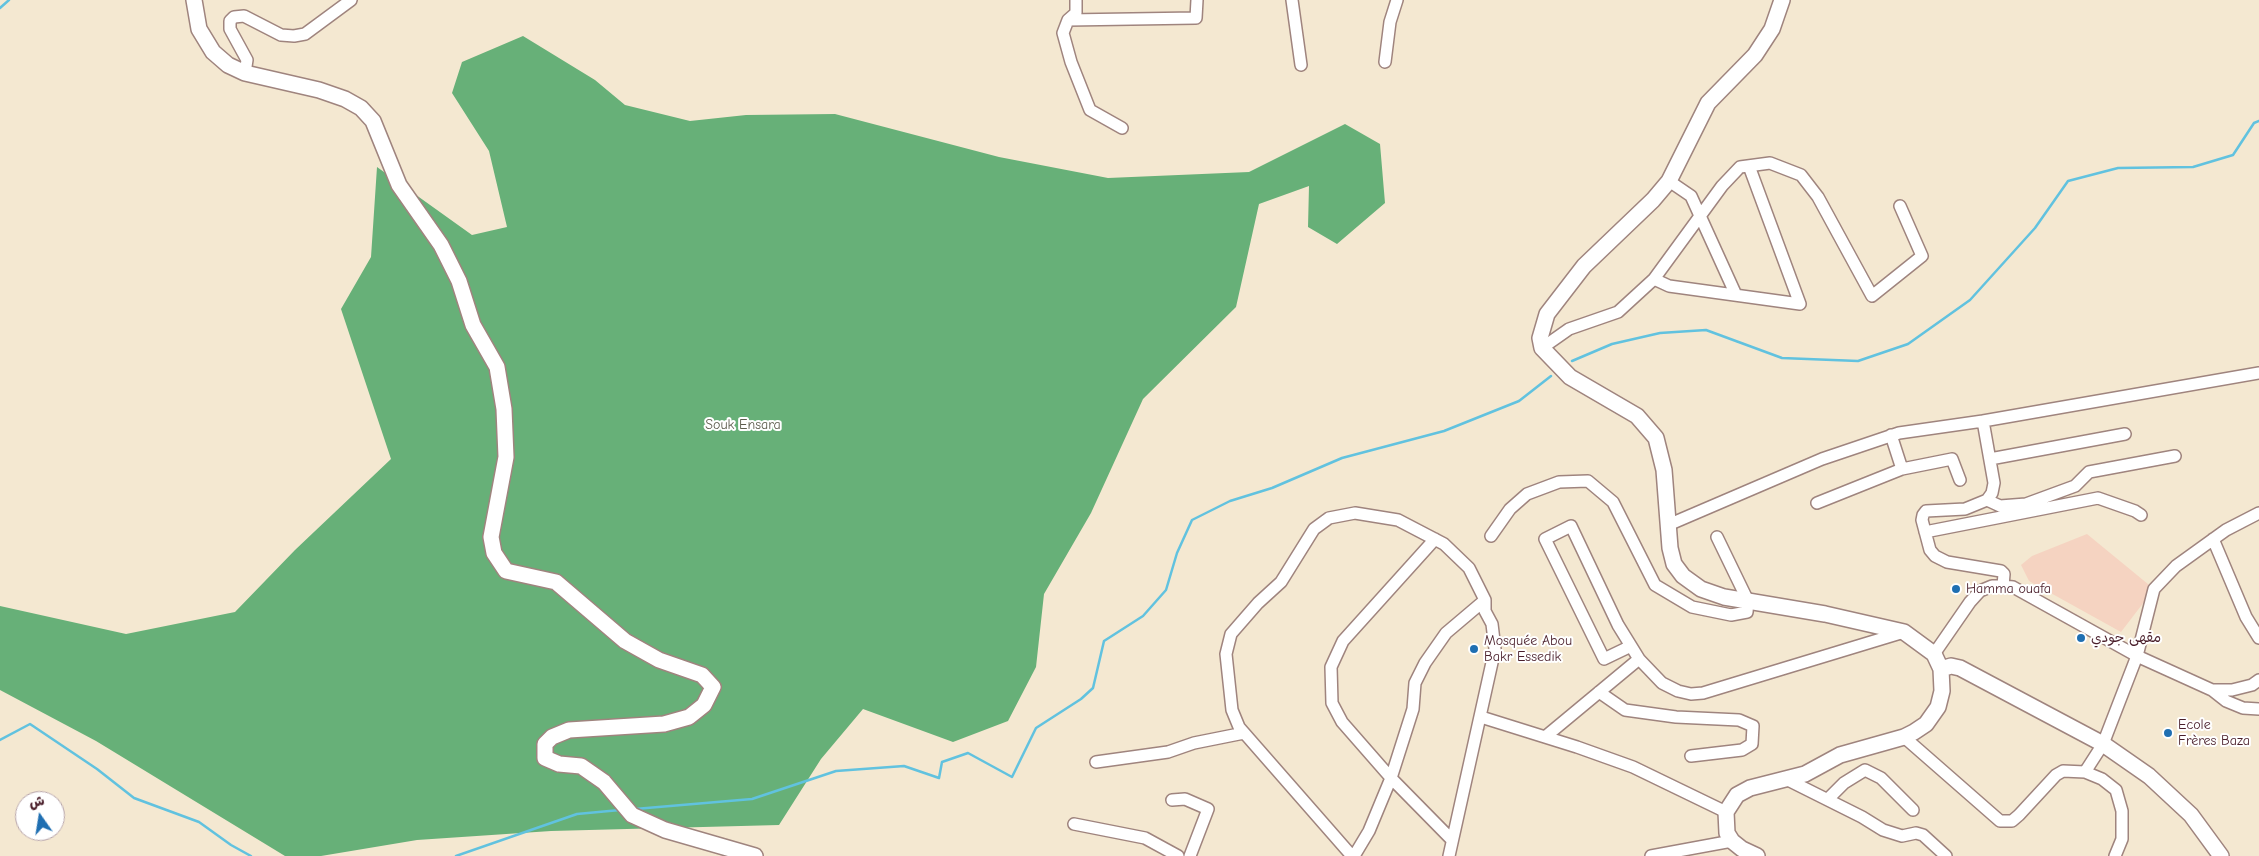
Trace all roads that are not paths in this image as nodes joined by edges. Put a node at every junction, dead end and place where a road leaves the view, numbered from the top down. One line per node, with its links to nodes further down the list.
1 (194, 0): 11 (street)
2 (351, 0): 11 (street)
3 (1076, 0): 8 (street)
4 (1196, 0): 8 (street)
5 (1292, 0): 10 (street)
6 (1397, 0): 9 (street)
7 (1782, 0): 14 (street)
8 (1068, 20): 12 (street)
9 (1385, 62)
10 (1301, 65)
11 (245, 73): 70 (street)
12 (1122, 128)
13 (1750, 166): 15 (street); 16 (street); 18 (street)
14 (1669, 181): 16 (street); 19 (street)
15 (1900, 206)
16 (1701, 218): 17 (street); 18 (street)
17 (1654, 279): 18 (street); 19 (street)
18 (1736, 296)
19 (1542, 348): 32 (street)
20 (2259, 373): 21 (street)
21 (1984, 421): 23 (street); 25 (street)
22 (2124, 434): 25 (street)
23 (1891, 435): 26 (street); 32 (street)
24 (2175, 456): 28 (street)
25 (1990, 459): 28 (street)
26 (1902, 469): 27 (street); 29 (street)
27 (1960, 480)
28 (1987, 500): 33 (street)
29 (1817, 503)
30 (2259, 513): 36 (street)
31 (2141, 515): 33 (street)
32 (1668, 525): 40 (street)
33 (1925, 532): 38 (street)
34 (1491, 536): 40 (street)
35 (1717, 537): 40 (street)
36 (2213, 539): 42 (street); 45 (street)
37 (1435, 540): 39 (street); 53 (street); 60 (street)
38 (2003, 586): 44 (street); 45 (street)
39 (1485, 600): 52 (street); 60 (street)
40 (1748, 601): 41 (street)
41 (1904, 632): 44 (street); 46 (street)
42 (2259, 638)
43 (1631, 646): 43 (street); 46 (street)
44 (1934, 654): 47 (street)
45 (2137, 656): 49 (street); 56 (street)
46 (1639, 659): 50 (street)
47 (1941, 669): 55 (street); 56 (street)
48 (2259, 680): 49 (street)
49 (2212, 690): 51 (street)
50 (1599, 692): 54 (street); 57 (street)
51 (2259, 709)
52 (1481, 718): 54 (street); 67 (street)
53 (1244, 733): 58 (street); 73 (street)
54 (1545, 737): 65 (street)
55 (1904, 738): 59 (street); 61 (street)
56 (2104, 744): 59 (street); 78 (street)
57 (1691, 756)
58 (1096, 762)
59 (2085, 772): 69 (street)
60 (1391, 778): 67 (street); 73 (street)
61 (1786, 779): 62 (street); 65 (street)
62 (1828, 799): 64 (street); 77 (street)
63 (1172, 800): 72 (street)
64 (1913, 810)
65 (1726, 812): 68 (street)
66 (1074, 824): 71 (street)
67 (1452, 840): 74 (street)
68 (1732, 842): 75 (street); 76 (street)
69 (2120, 853)
70 (754, 856)
71 (1178, 856)
72 (1190, 856)
73 (1353, 856)
74 (1449, 856)
75 (1651, 856)
76 (1757, 856)
77 (1946, 856)
78 (2221, 856)

